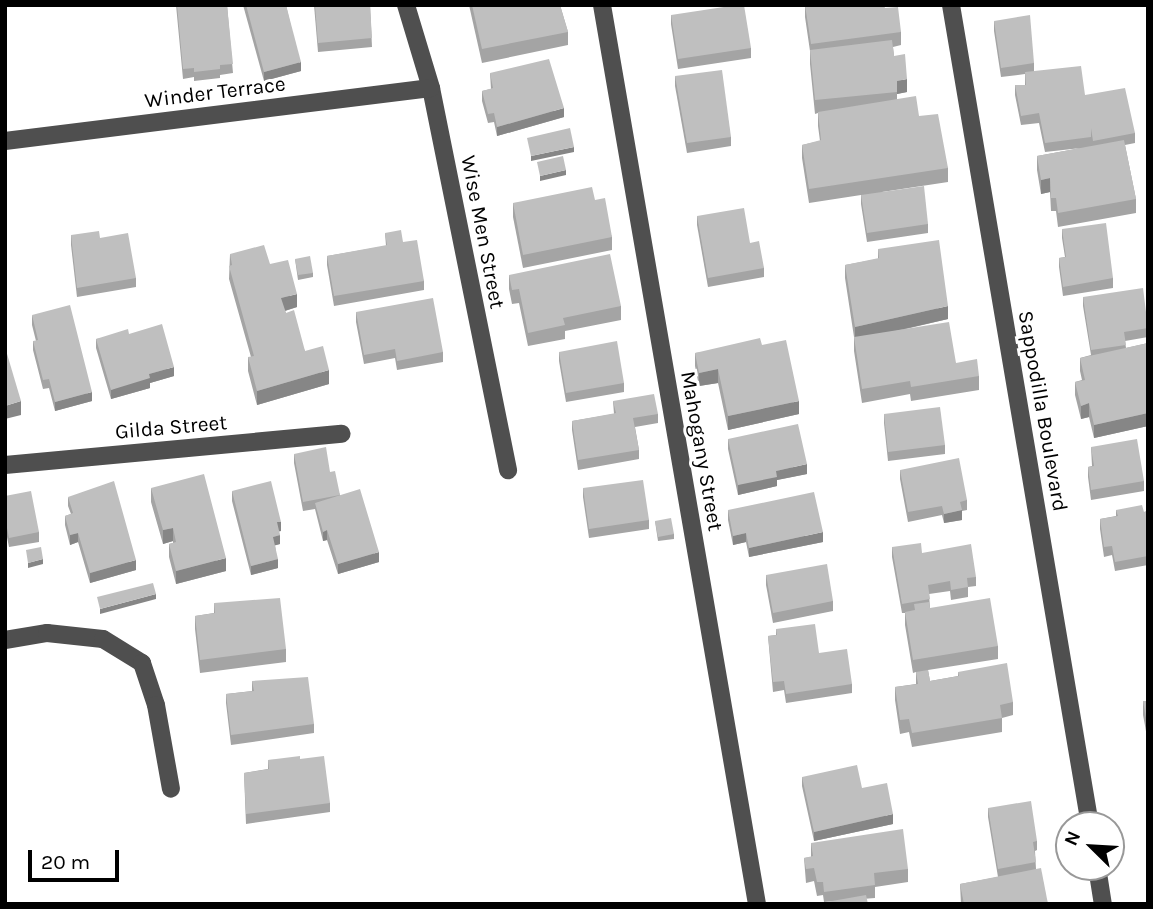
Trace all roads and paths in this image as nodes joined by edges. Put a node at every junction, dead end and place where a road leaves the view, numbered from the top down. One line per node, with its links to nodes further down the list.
1 (406, 5): 4 (street, Wise Men Street)
2 (602, 5): 13 (street, Mahogany Street)
3 (951, 5): 11 (street, Sappodilla Boulevard)
4 (431, 88): 5 (street, Winder Terrace); 8 (street, Wise Men Street)
5 (5, 141)
6 (342, 434): 7 (street, Gilda Street)
7 (5, 465)
8 (508, 470)
9 (5, 640): 10 (street)
10 (171, 789)
11 (1088, 811)
12 (1099, 881): 14 (street)
13 (757, 904)
14 (1103, 904)

